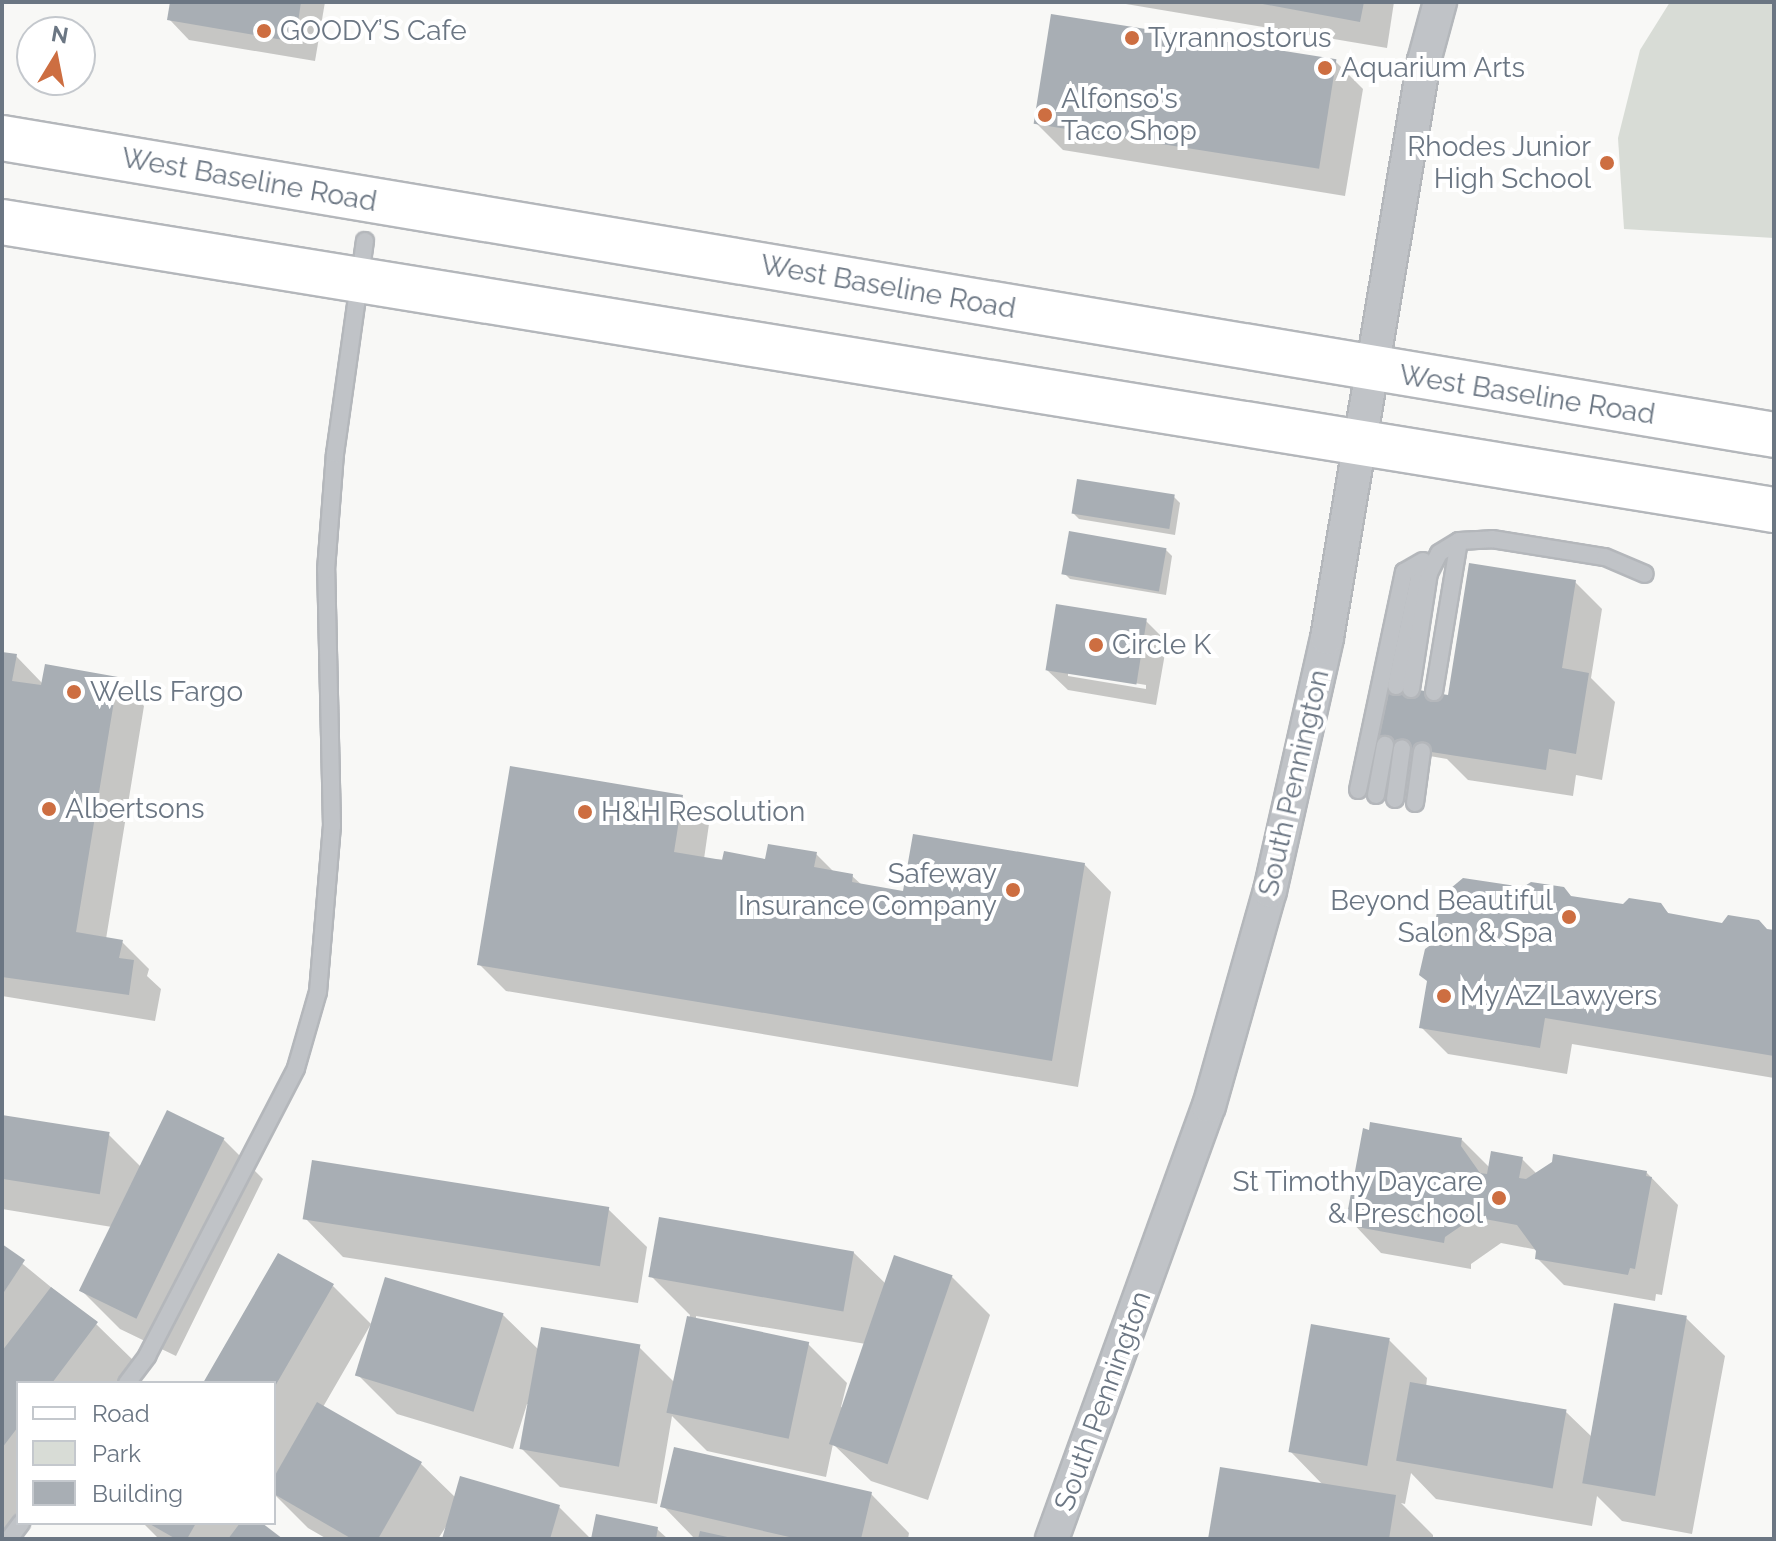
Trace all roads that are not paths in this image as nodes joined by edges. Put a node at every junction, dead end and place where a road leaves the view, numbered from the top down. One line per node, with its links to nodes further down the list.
1 (1440, 2): 5 (street, South Pennington)
2 (2, 138): 5 (main road, West Baseline Road)
3 (2, 222): 4 (main road)
4 (362, 260): 7 (main road); 19 (lane)
5 (1371, 369): 6 (main road, West Baseline Road); 7 (street, South Pennington)
6 (1774, 435)
7 (1359, 443): 8 (main road); 20 (street, South Pennington)
8 (1774, 510)
9 (1459, 541): 10 (lane); 12 (lane); 13 (lane)
10 (1439, 553): 11 (lane); 11 (lane)
11 (1423, 561): 15 (lane)
12 (1645, 574)
13 (1434, 692)
14 (1422, 751): 18 (lane)
15 (1358, 790)
16 (1376, 795): 17 (lane)
17 (1395, 799)
18 (1415, 803)
19 (128, 1381)
20 (1052, 1539)

